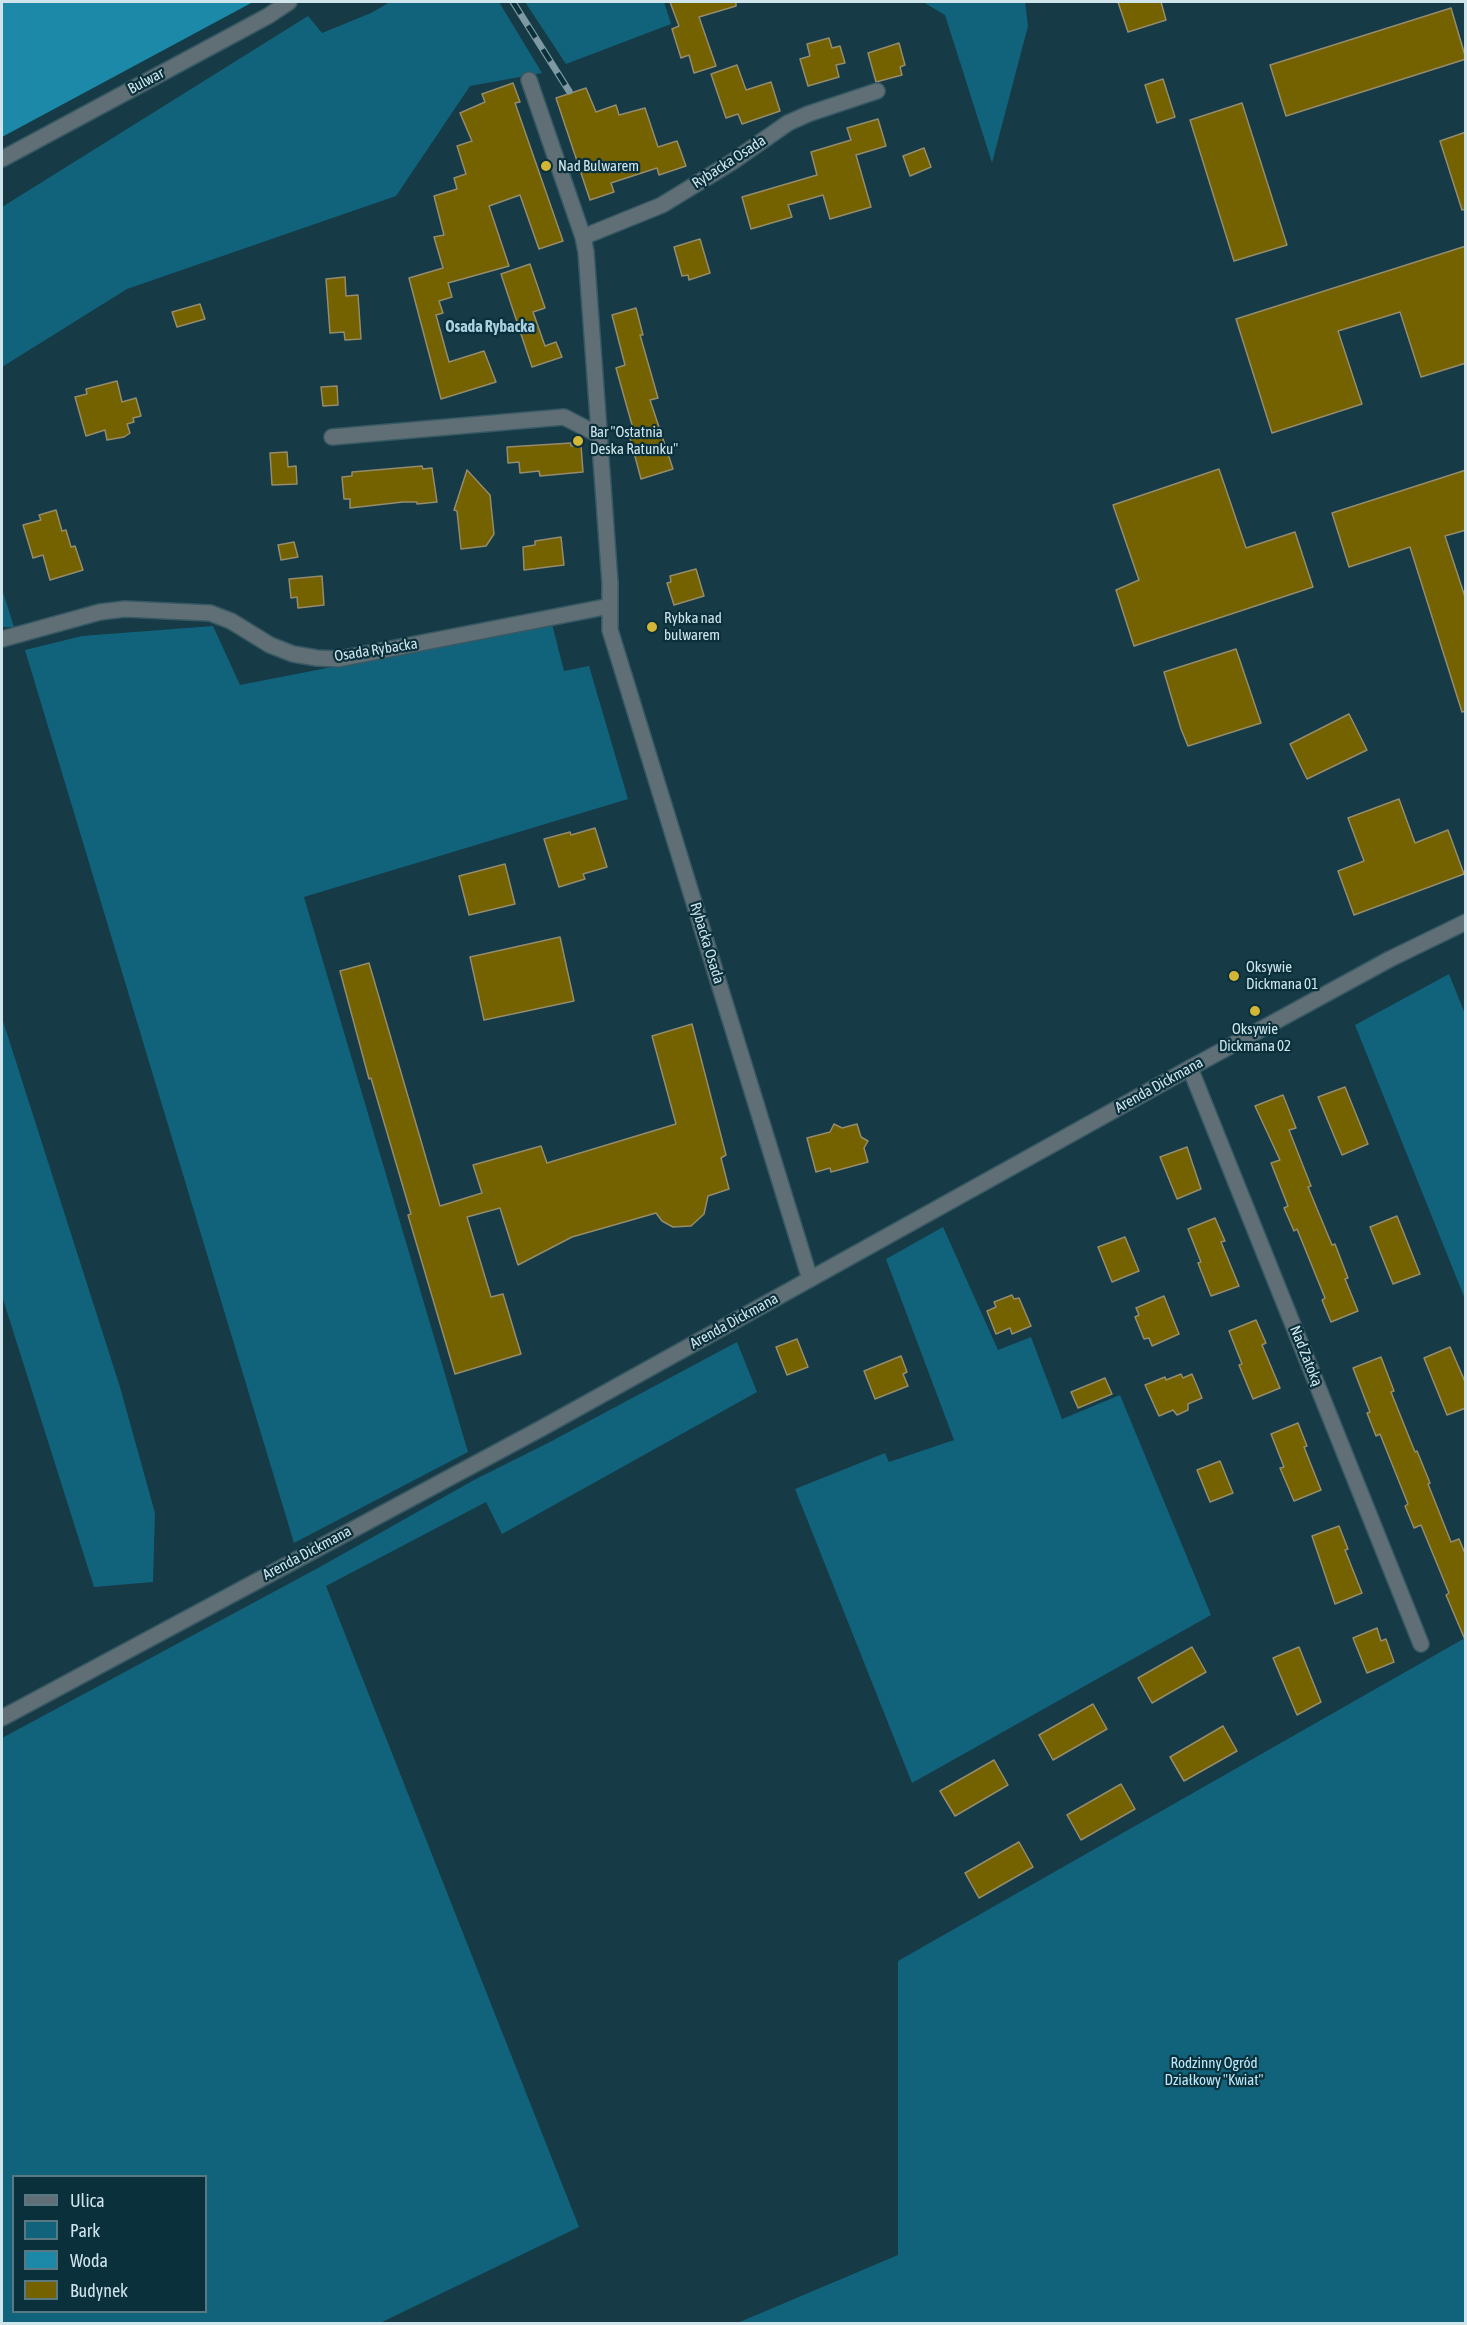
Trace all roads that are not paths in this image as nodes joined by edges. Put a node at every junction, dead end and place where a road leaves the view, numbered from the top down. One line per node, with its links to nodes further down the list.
1 (289, 2): 4 (street, Bulwar)
2 (529, 80): 5 (street, Rybacka Osada)
3 (877, 91): 5 (street, Rybacka Osada)
4 (2, 159)
5 (583, 237): 6 (street, Rybacka Osada)
6 (598, 435): 7 (street); 8 (street, Rybacka Osada)
7 (332, 437)
8 (610, 606): 9 (street, Osada Rybacka); 12 (street, Rybacka Osada)
9 (2, 639)
10 (1466, 922): 11 (street, Arenda Dickmana)
11 (1190, 1068): 12 (street, Arenda Dickmana); 13 (street, Nad Zatoką)
12 (810, 1279): 14 (street, Arenda Dickmana)
13 (1421, 1644)
14 (2, 1718)

